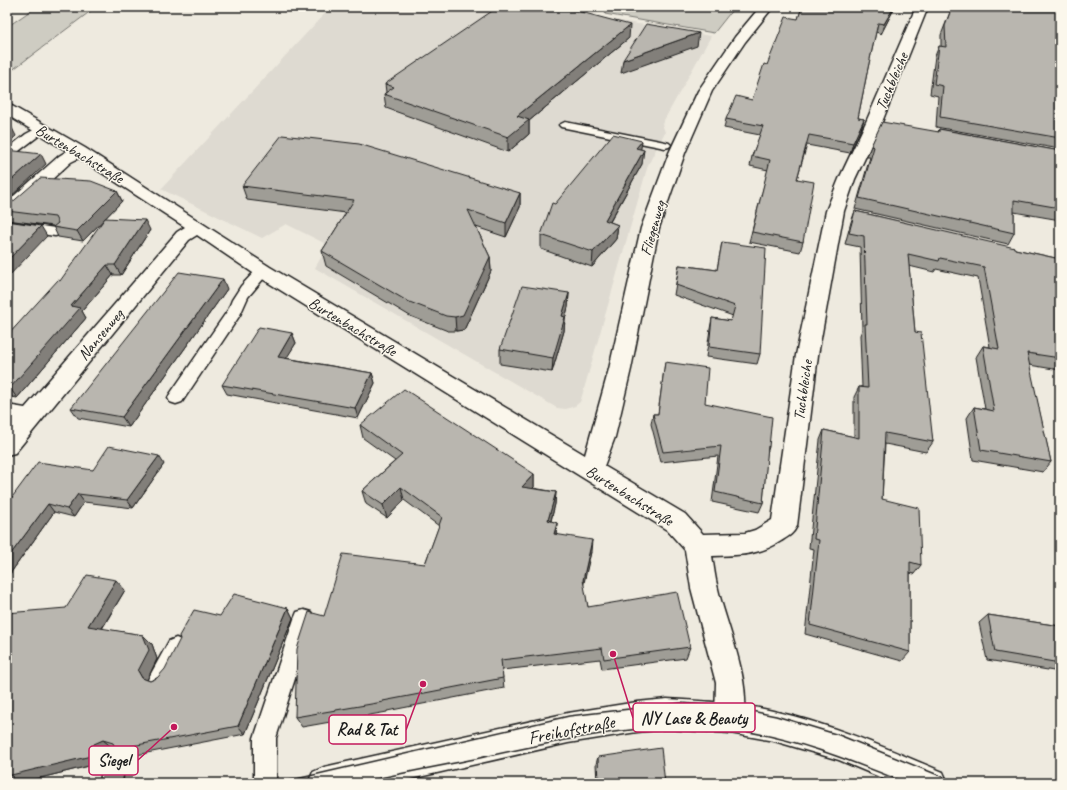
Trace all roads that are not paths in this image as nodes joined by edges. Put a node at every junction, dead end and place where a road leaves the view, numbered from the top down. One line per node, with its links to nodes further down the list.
1 (767, 7): 18 (street, Fliegenweg)
2 (922, 7): 19 (street, Tuchbleiche)
3 (7, 109): 5 (street, Burtenbachstraße)
4 (565, 125): 6 (lane)
5 (41, 129): 7 (street, Burtenbachstraße); 8 (lane)
6 (665, 145)
7 (79, 151): 9 (street); 11 (street, Burtenbachstraße)
8 (7, 155)
9 (7, 211)
10 (7, 225): 12 (lane)
11 (197, 228): 13 (street, Burtenbachstraße); 16 (street, Nansenweg)
12 (55, 232)
13 (263, 271): 14 (lane); 18 (street, Burtenbachstraße)
14 (176, 398)
15 (7, 414): 16 (street)
16 (30, 417): 17 (street, Nansenweg)
17 (7, 446)
18 (588, 470): 19 (street, Burtenbachstraße)
19 (698, 545): 23 (street)
20 (304, 619): 27 (lane)
21 (176, 648): 22 (lane)
22 (159, 679)
23 (730, 718): 25 (street, Freihofstraße); 29 (street, Freihofstraße)
24 (114, 760): 26 (lane)
25 (380, 777): 28 (street, Freihofstraße)
26 (111, 783)
27 (265, 783)
28 (324, 783)
29 (932, 783)

